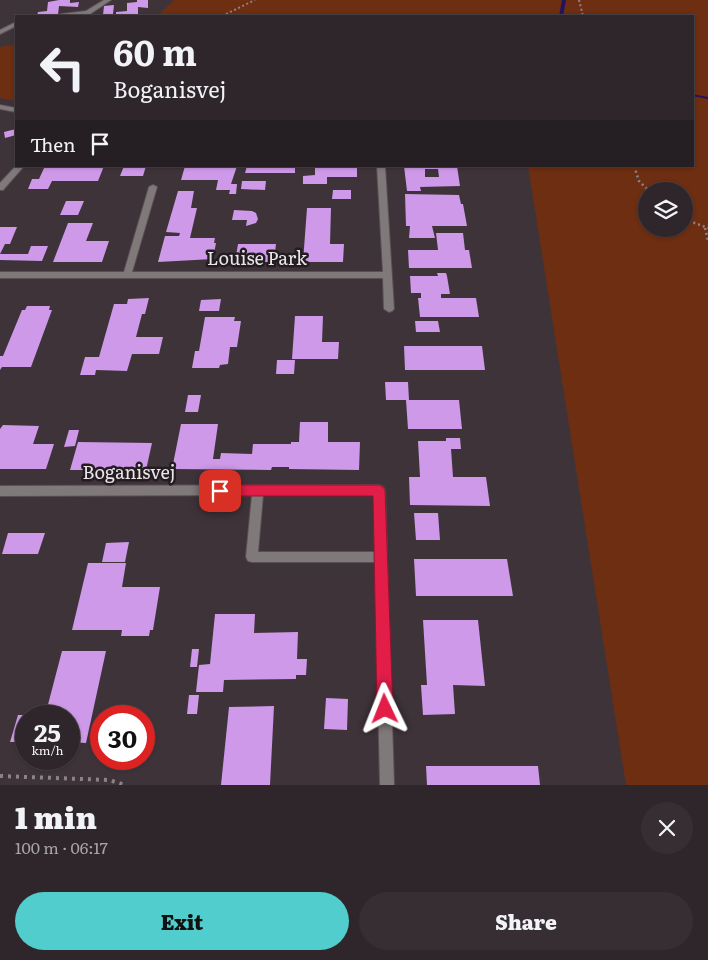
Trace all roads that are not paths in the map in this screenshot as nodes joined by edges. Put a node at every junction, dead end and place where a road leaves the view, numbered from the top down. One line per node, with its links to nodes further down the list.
1 (108, 0): 2 (street)
2 (74, 15)
3 (15, 24): 4 (street)
4 (0, 32)
5 (0, 107): 6 (street)
6 (15, 110)
7 (19, 167): 10 (street)
8 (381, 167): 13 (street)
9 (153, 187): 12 (street)
10 (0, 188)
11 (0, 275): 12 (street, Louise Park)
12 (127, 275): 13 (street, Louise Park)
13 (387, 275): 14 (street)
14 (389, 309)
15 (0, 491): 16 (street, Boganisvej)
16 (258, 491): 17 (street, Boganisvej); 17 (street)
17 (381, 557): 18 (street, Boganisvej)
18 (387, 785)

